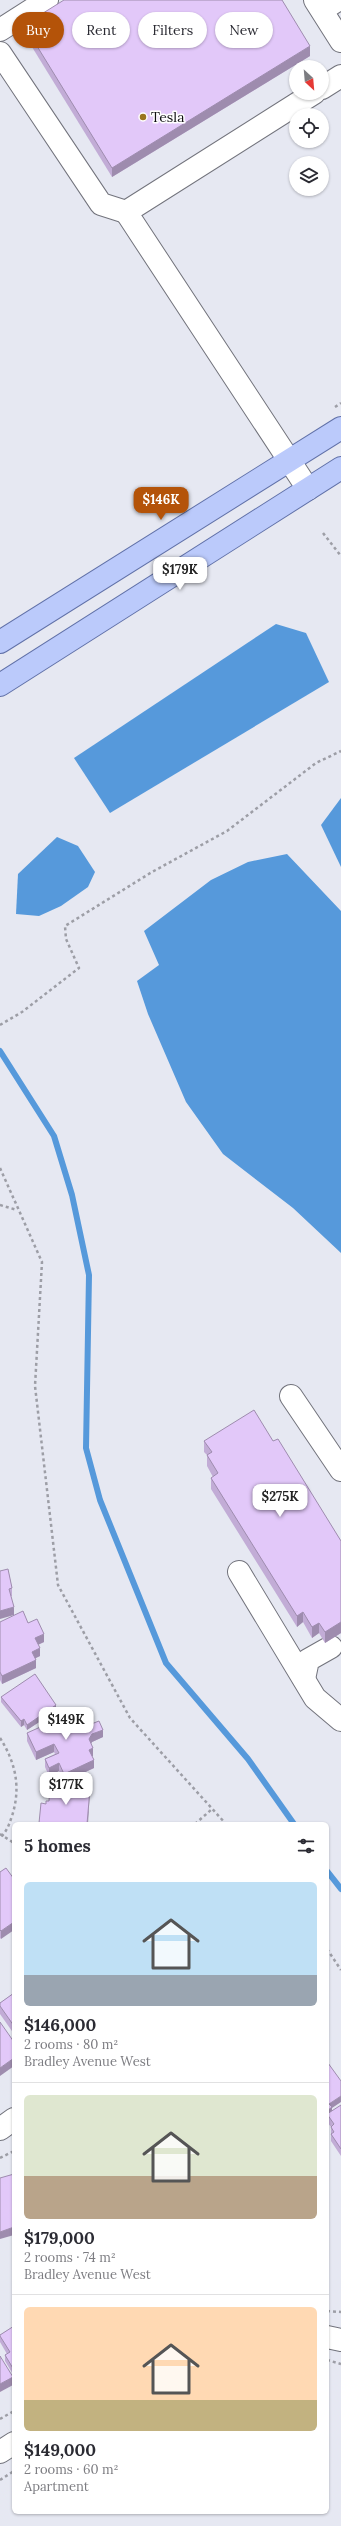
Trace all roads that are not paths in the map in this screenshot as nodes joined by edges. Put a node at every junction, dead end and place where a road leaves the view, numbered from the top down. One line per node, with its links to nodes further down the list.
1 (47, 0): 3 (street)
2 (325, 4): 4 (street)
3 (0, 30)
4 (341, 41)
5 (0, 53): 9 (street)
6 (341, 76): 7 (street)
7 (329, 84)
8 (303, 100): 9 (street)
9 (126, 212): 11 (street)
10 (341, 428): 11 (main road)
11 (290, 460): 13 (street); 14 (main road)
12 (341, 468): 13 (main road)
13 (308, 489): 15 (main road)
14 (0, 642)
15 (0, 685)
16 (291, 1396): 17 (street)
17 (341, 1470)
18 (239, 1572): 20 (street)
19 (331, 1647): 20 (street)
20 (304, 1679): 21 (street)
21 (341, 1720)
22 (12, 2120): 23 (street)
23 (0, 2129)
24 (329, 2337): 25 (street)
25 (341, 2340)
26 (12, 2444): 27 (street)
27 (0, 2452)

